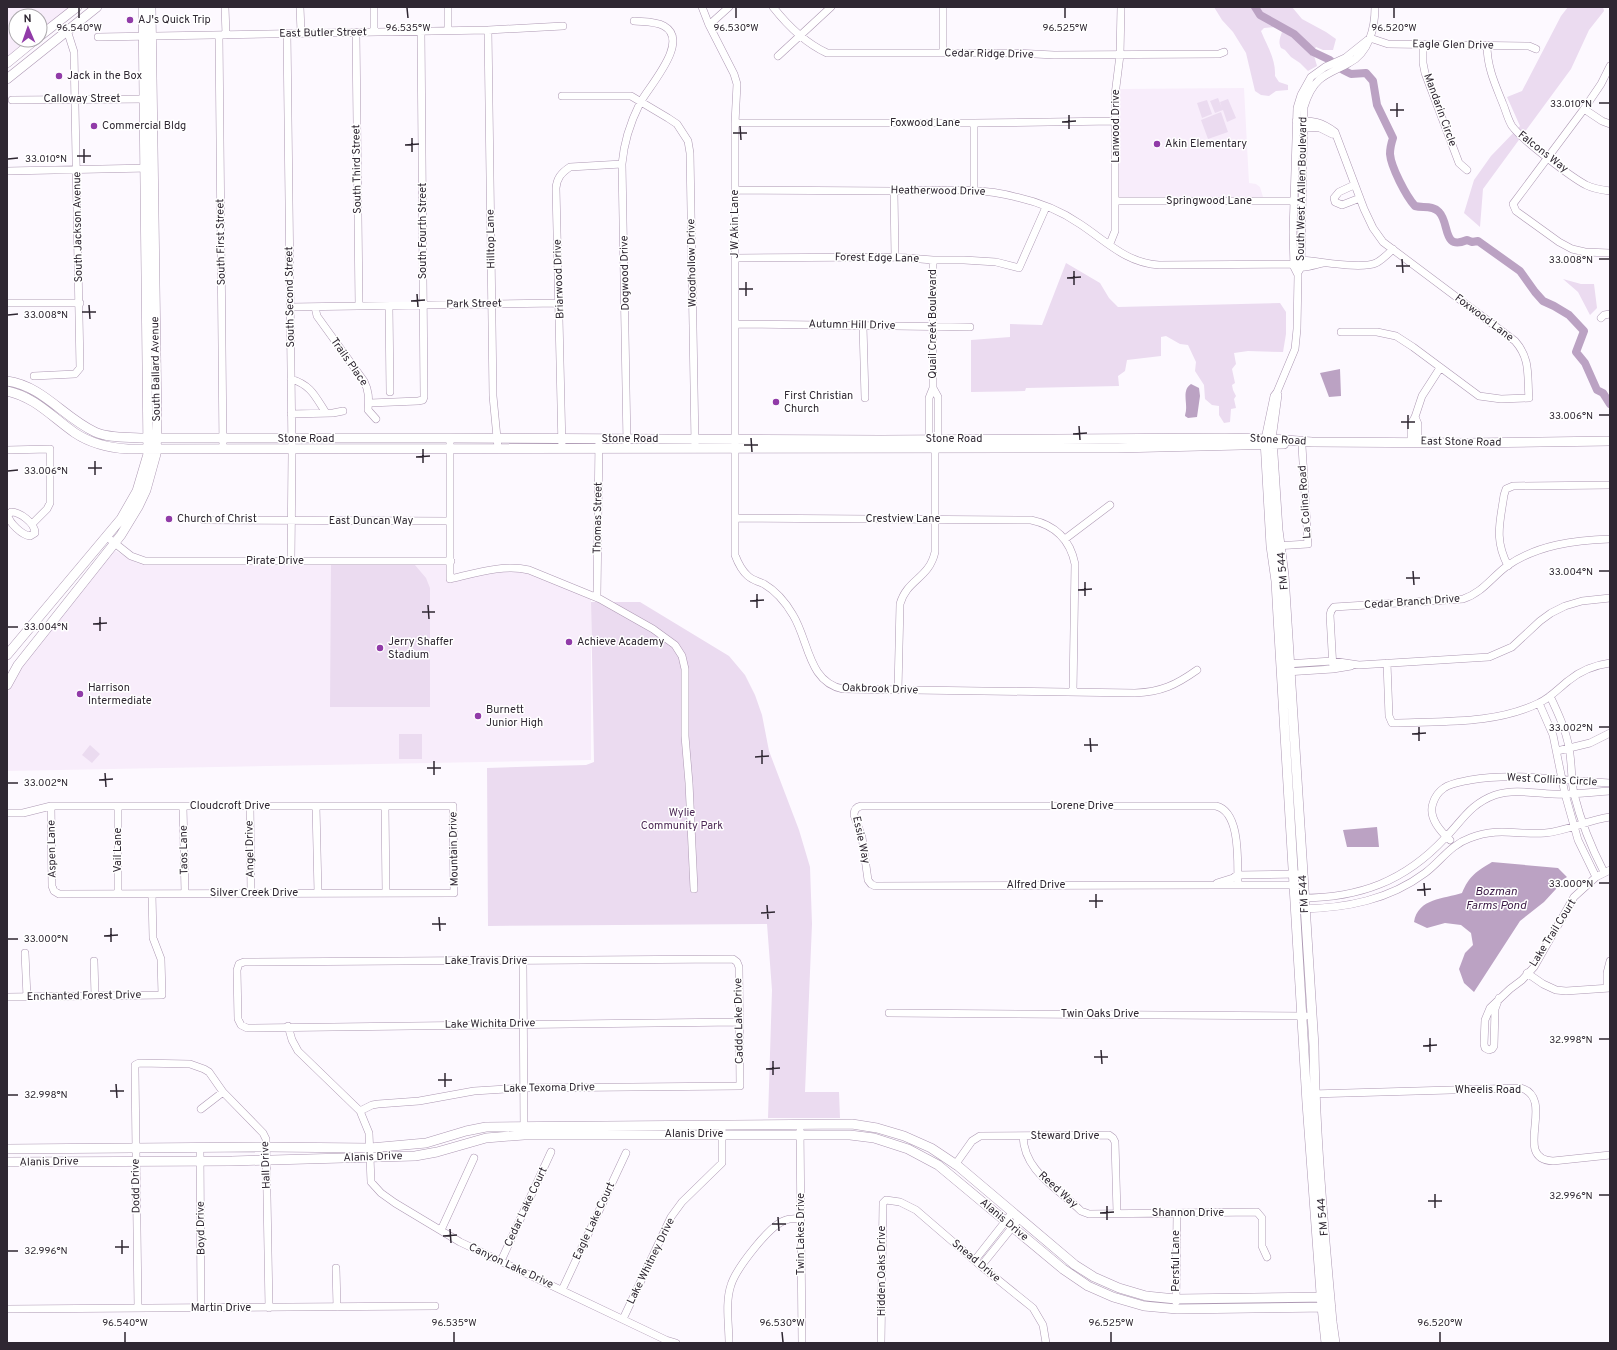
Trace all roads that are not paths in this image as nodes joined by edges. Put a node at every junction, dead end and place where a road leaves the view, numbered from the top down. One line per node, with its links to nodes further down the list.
1 (97, 7): 20 (main road)
2 (143, 7): 29 (main road, South Ballard Avenue)
3 (151, 7): 29 (main road, South Ballard Avenue)
4 (225, 7): 28 (street, South First Street)
5 (300, 7): 24 (street)
6 (374, 7): 25 (street)
7 (448, 7): 21 (street)
8 (702, 7): 17 (street, J W Akin Lane)
9 (729, 7): 17 (street)
10 (773, 7): 30 (street, Cedar Ridge Drive)
11 (831, 7): 30 (street)
12 (943, 7): 38 (street)
13 (1121, 7): 39 (street, Lanwood Drive)
14 (1375, 7): 32 (street)
15 (74, 8): 19 (main road)
16 (634, 21): 48 (street, Dogwood Drive)
17 (709, 25): 51 (street, J W Akin Lane)
18 (563, 26): 22 (street, East Butler Street)
19 (48, 29)
20 (67, 30): 43 (main road); 45 (street, South Jackson Avenue)
21 (448, 30): 22 (street, East Butler Street); 23 (street, East Butler Street)
22 (488, 30): 80 (street, Hilltop Lane)
23 (421, 31): 25 (street, East Butler Street); 81 (street, South Fourth Street)
24 (300, 32): 26 (street, East Butler Street); 27 (street, East Butler Street)
25 (374, 32): 27 (street, East Butler Street)
26 (287, 33): 28 (street, East Butler Street); 84 (street, South Second Street)
27 (356, 33): 82 (street, South Third Street)
28 (222, 35): 29 (street, East Butler Street); 108 (street, South First Street)
29 (148, 36): 31 (street, East Butler Street); 46 (main road, South Ballard Avenue)
30 (799, 36): 38 (street, Cedar Ridge Drive); 40 (street)
31 (98, 37)
32 (1370, 38): 33 (street, Eagle Glen Drive); 53 (street, South West A Allen Boulevard)
33 (1423, 45): 34 (street, Eagle Glen Drive); 59 (street, Mandarin Circle)
34 (1487, 46): 36 (street, Eagle Glen Drive); 55 (street, Falcons Way)
35 (26, 48): 41 (main road)
36 (1536, 49)
37 (1224, 52): 39 (street, Cedar Ridge Drive)
38 (943, 53): 39 (street, Cedar Ridge Drive)
39 (1120, 55): 50 (street, Lanwood Drive)
40 (778, 56)
41 (7, 63)
42 (1610, 66): 49 (street)
43 (7, 79)
44 (562, 96): 48 (street, Woodhollow Drive)
45 (75, 99): 46 (street, Calloway Street); 47 (street, Calloway Street); 58 (street, South Jackson Avenue)
46 (148, 99): 57 (main road, South Ballard Avenue)
47 (12, 100)
48 (641, 102): 56 (street, Dogwood Drive); 118 (street, Woodhollow Drive)
49 (1584, 109): 54 (street); 55 (street)
50 (1115, 121): 52 (street, Foxwood Lane); 67 (street, Lanwood Drive)
51 (735, 123): 52 (street, Foxwood Lane); 62 (street, J W Akin Lane)
52 (974, 123): 63 (street)
53 (1300, 124): 61 (street, Foxwood Lane); 68 (street, South West A Allen Boulevard)
54 (1610, 124)
55 (1548, 157): 65 (street, Falcons Way); 72 (street)
56 (622, 164): 79 (street, Briarwood Drive); 117 (street, Dogwood Drive)
57 (150, 168): 58 (street); 105 (main road, South Ballard Avenue)
58 (77, 170): 60 (street); 78 (street, South Jackson Avenue)
59 (1467, 170)
60 (7, 171)
61 (1354, 185): 66 (street, Foxwood Lane); 66 (street)
62 (735, 190): 64 (street, Heatherwood Drive); 74 (street, J W Akin Lane)
63 (974, 190): 64 (street, Heatherwood Drive); 69 (street, Heatherwood Drive)
64 (894, 191): 73 (street)
65 (1610, 191)
66 (1360, 198): 71 (street, Foxwood Lane)
67 (1116, 201): 68 (street, Springwood Lane); 70 (street, Lanwood Drive)
68 (1298, 201): 76 (street, South West A Allen Boulevard)
69 (1046, 207): 70 (street, Heatherwood Drive); 75 (street, Forest Edge Lane)
70 (1108, 244): 76 (street, Heatherwood Drive)
71 (1393, 249): 76 (street, Heatherwood Drive); 93 (street, Foxwood Lane)
72 (1610, 253)
73 (895, 257): 74 (street, Forest Edge Lane); 75 (street, Forest Edge Lane)
74 (735, 258): 88 (street, J W Akin Lane)
75 (932, 260): 90 (street, Quail Creek Boulevard)
76 (1296, 264): 113 (street)
77 (7, 302): 78 (street)
78 (80, 303): 94 (street, South Jackson Avenue)
79 (560, 303): 80 (street, Park Street); 110 (street, Briarwood Drive)
80 (492, 304): 81 (street, Park Street); 107 (street, Hilltop Lane)
81 (424, 305): 83 (street, Park Street); 100 (street, South Fourth Street)
82 (359, 306): 83 (street, Park Street); 85 (street, Park Street)
83 (388, 306): 98 (street)
84 (290, 307): 85 (street, Park Street); 95 (street, South Second Street)
85 (314, 307): 100 (street, Trails Place)
86 (1610, 314): 87 (street)
87 (1601, 318)
88 (735, 324): 89 (street, Autumn Hill Drive); 119 (street, J W Akin Lane)
89 (863, 326): 90 (street, Autumn Hill Drive); 99 (street)
90 (932, 326): 91 (street, Autumn Hill Drive); 112 (street, Quail Creek Boulevard)
91 (970, 327)
92 (1341, 332): 93 (street, Foxwood Lane)
93 (1440, 368): 115 (street)
94 (34, 376)
95 (291, 379): 102 (street); 103 (street, South Second Street)
96 (7, 381): 105 (main road, Stone Road)
97 (7, 390): 124 (main road, Stone Road)
98 (390, 392)
99 (864, 398)
100 (370, 403): 104 (street, Trails Place)
101 (343, 411): 102 (street)
102 (326, 413): 103 (street)
103 (291, 414): 109 (street, South Second Street)
104 (376, 419)
105 (153, 438): 108 (main road, Stone Road); 124 (main road, South Ballard Avenue)
106 (450, 438): 107 (main road, Stone Road); 109 (main road, Stone Road); 121 (street)
107 (497, 438): 110 (main road, Stone Road); 122 (street, Hilltop Lane)
108 (223, 439): 109 (main road, Stone Road); 125 (street, South First Street)
109 (292, 439): 126 (street, South Second Street)
110 (562, 439): 116 (main road, Stone Road); 123 (street, Briarwood Drive)
111 (1610, 441): 115 (main road, East Stone Road)
112 (934, 442): 113 (main road, Stone Road); 119 (main road, Stone Road); 131 (street, Quail Creek Boulevard)
113 (1269, 442): 114 (main road, Stone Road); 139 (main road, FM 544)
114 (1312, 442): 115 (main road, East Stone Road)
115 (1415, 442)
116 (599, 444): 117 (main road, Stone Road); 123 (main road, Stone Road); 143 (street, Thomas Street)
117 (627, 444): 118 (main road, Stone Road)
118 (694, 444): 119 (main road, Stone Road)
119 (735, 444): 130 (street, Oakbrook Drive)
120 (1302, 446): 139 (street, La Colina Road)
121 (450, 448): 122 (main road, Stone Road); 126 (main road, Stone Road); 134 (street)
122 (498, 448): 123 (main road, Stone Road)
123 (562, 448)
124 (153, 449): 125 (main road, Stone Road); 138 (main road, South Ballard Avenue)
125 (223, 449): 126 (main road, Stone Road)
126 (292, 449): 133 (street, South Second Street)
127 (7, 450): 135 (street)
128 (1610, 485): 142 (street)
129 (1110, 505): 136 (street)
130 (735, 518): 131 (street, Crestview Lane); 154 (street, Oakbrook Drive)
131 (935, 519): 136 (street, Crestview Lane); 154 (street, Quail Creek Boulevard)
132 (204, 520): 133 (street, East Duncan Way)
133 (292, 521): 134 (street, East Duncan Way); 140 (street, South Second Street)
134 (450, 521): 141 (street)
135 (32, 524)
136 (1065, 539): 155 (street)
137 (1610, 539): 142 (street, Cedar Branch Drive)
138 (110, 540): 140 (street, Pirate Drive); 145 (main road, South Ballard Avenue); 153 (main road, South Ballard Avenue)
139 (1276, 546): 150 (main road, FM 544)
140 (291, 561): 141 (street, Pirate Drive)
141 (450, 561): 143 (street)
142 (1508, 566): 146 (street, Cedar Branch Drive)
143 (597, 597): 191 (street)
144 (1610, 598): 148 (street)
145 (7, 654)
146 (1332, 661): 149 (street); 150 (street); 151 (street, Cedar Branch Drive)
147 (1610, 663): 156 (street)
148 (1387, 664): 149 (street); 157 (street)
149 (1359, 665): 151 (street)
150 (1286, 668): 151 (street); 182 (main road, FM 544)
151 (1333, 669)
152 (1197, 670): 155 (street, Oakbrook Drive)
153 (7, 685)
154 (898, 690): 155 (street, Oakbrook Drive)
155 (1073, 692)
156 (1550, 696): 157 (street); 159 (street)
157 (1539, 703): 160 (street)
158 (1610, 733): 159 (street)
159 (1569, 749): 160 (street); 162 (street)
160 (1558, 751): 161 (street)
161 (1562, 778): 162 (street, West Collins Circle); 166 (street); 179 (street, West Collins Circle)
162 (1573, 781): 163 (street, West Collins Circle); 165 (street)
163 (1610, 783)
164 (1610, 791): 165 (street)
165 (1574, 793): 166 (street); 177 (street)
166 (1565, 794): 178 (street); 179 (street)
167 (51, 806): 168 (street, Cloudcroft Drive); 175 (street, Cloudcroft Drive); 192 (street, Aspen Lane)
168 (118, 806): 169 (street, Cloudcroft Drive); 199 (street, Vail Lane)
169 (183, 806): 170 (street, Cloudcroft Drive); 194 (street, Taos Lane)
170 (250, 806): 171 (street, Cloudcroft Drive); 195 (street, Angel Drive)
171 (316, 806): 172 (street, Cloudcroft Drive); 196 (street)
172 (385, 806): 173 (street, Cloudcroft Drive); 197 (street)
173 (453, 806): 198 (street, Mountain Drive)
174 (861, 806): 183 (street, Lorene Drive); 185 (street, Essie Way)
175 (7, 813)
176 (1610, 817): 177 (street)
177 (1582, 823): 178 (street); 181 (street)
178 (1574, 826): 180 (street); 184 (street)
179 (1447, 837): 180 (street, West Collins Circle); 186 (street)
180 (1454, 845): 193 (street)
181 (1607, 871): 184 (street, Lake Trail Court)
182 (1298, 874): 183 (street, Alfred Drive); 187 (main road, FM 544); 190 (main road, FM 544)
183 (1237, 875): 188 (street, Alfred Drive); 189 (street, Lorene Drive)
184 (1596, 877): 209 (street, Lake Trail Court)
185 (868, 878): 188 (street, Alfred Drive)
186 (1390, 880): 193 (street); 202 (street)
187 (1304, 884): 190 (street, Alfred Drive); 202 (main road, FM 544)
188 (1209, 885): 189 (street, Alfred Drive)
189 (1238, 885): 190 (street, Alfred Drive)
190 (1294, 885): 201 (main road, FM 544)
191 (694, 889)
192 (54, 891): 199 (street, Silver Creek Drive)
193 (1395, 891): 203 (street)
194 (185, 893): 195 (street, Silver Creek Drive); 200 (street, Silver Creek Drive)
195 (251, 893): 196 (street, Silver Creek Drive)
196 (318, 893): 197 (street, Silver Creek Drive)
197 (386, 893): 198 (street, Silver Creek Drive)
198 (454, 893)
199 (118, 894): 200 (street, Silver Creek Drive)
200 (152, 894): 211 (street, Enchanted Forest Drive)
201 (1295, 898): 202 (street); 203 (main road, FM 544)
202 (1305, 898): 203 (main road, FM 544)
203 (1300, 909): 216 (main road, FM 544); 217 (main road, FM 544)
204 (25, 953): 213 (street)
205 (733, 959): 207 (street, Lake Travis Drive); 218 (street, Caddo Lake Drive)
206 (94, 961): 211 (street)
207 (523, 961): 219 (street); 220 (street, Lake Travis Drive)
208 (1610, 961): 210 (street)
209 (1527, 973): 210 (street); 214 (street, Lake Trail Court)
210 (1609, 988)
211 (95, 996): 213 (street, Enchanted Forest Drive)
212 (7, 997): 213 (street, Enchanted Forest Drive)
213 (27, 997)
214 (1499, 998): 214 (street, Lake Trail Court)
215 (889, 1013): 216 (street, Twin Oaks Drive)
216 (1302, 1016): 217 (street, Twin Oaks Drive); 226 (main road, FM 544)
217 (1312, 1016): 226 (main road, FM 544)
218 (739, 1022): 219 (street, Lake Wichita Drive); 223 (street, Caddo Lake Drive)
219 (523, 1024): 221 (street, Lake Wichita Drive); 224 (street)
220 (241, 1025): 221 (street, Lake Wichita Drive)
221 (288, 1026): 228 (street, Canyon Lake Drive)
222 (135, 1065): 225 (street, Hall Drive); 235 (street, Dodd Drive)
223 (740, 1086): 224 (street, Lake Texoma Drive)
224 (523, 1088): 228 (street, Lake Texoma Drive); 231 (street)
225 (223, 1092): 227 (street); 234 (street, Hall Drive)
226 (1311, 1094): 241 (street, Wheelis Road); 261 (main road, FM 544)
227 (201, 1109)
228 (360, 1111): 239 (street, Canyon Lake Drive)
229 (800, 1125): 230 (main road, Alanis Drive); 232 (street, Twin Lakes Drive); 247 (main road, Alanis Drive)
230 (722, 1129): 231 (main road, Alanis Drive); 232 (main road, Alanis Drive); 270 (street, Lake Whitney Drive)
231 (524, 1130): 239 (main road, Alanis Drive)
232 (800, 1135): 252 (street, Twin Lakes Drive); 253 (main road, Alanis Drive)
233 (1023, 1136): 247 (street, Steward Drive); 249 (street, Reed Way); 249 (street, Steward Drive)
234 (266, 1147): 236 (main road, Alanis Drive); 239 (main road, Alanis Drive); 243 (street, Hall Drive)
235 (135, 1148): 236 (main road, Alanis Drive); 237 (main road, Alanis Drive); 244 (street, Dodd Drive)
236 (200, 1148): 245 (street, Boyd Drive)
237 (7, 1150)
238 (551, 1152): 257 (street, Cedar Lake Court)
239 (370, 1153): 243 (main road, Alanis Drive); 254 (street, Canyon Lake Drive)
240 (626, 1153): 260 (street, Eagle Lake Court)
241 (1610, 1155)
242 (474, 1158): 254 (street)
243 (266, 1160): 245 (main road, Alanis Drive); 268 (street, Hall Drive)
244 (136, 1161): 245 (main road, Alanis Drive); 246 (main road, Alanis Drive); 266 (street, Dodd Drive)
245 (200, 1161): 267 (street, Boyd Drive)
246 (7, 1162)
247 (955, 1165): 251 (main road, Alanis Drive)
248 (886, 1200): 256 (street, Snead Drive); 274 (street, Hidden Oaks Drive)
249 (1117, 1213): 250 (street, Shannon Drive)
250 (1176, 1213): 255 (street, Shannon Drive); 262 (street, Persful Lane)
251 (1016, 1216): 253 (street); 262 (main road, Alanis Drive)
252 (801, 1219): 272 (street); 273 (street, Twin Lakes Drive)
253 (1009, 1224): 256 (street); 258 (street); 262 (main road, Alanis Drive)
254 (441, 1230): 257 (street, Canyon Lake Drive)
255 (1267, 1257)
256 (975, 1260): 258 (street, Snead Drive)
257 (501, 1261): 260 (street, Canyon Lake Drive)
258 (981, 1266): 275 (street, Snead Drive)
259 (336, 1268): 264 (street)
260 (562, 1290): 270 (street, Canyon Lake Drive)
261 (1326, 1297): 262 (main road, Alanis Drive); 265 (main road, FM 544)
262 (1176, 1304): 265 (main road, Alanis Drive)
263 (435, 1306): 264 (street, Martin Drive)
264 (337, 1307): 268 (street, Martin Drive)
265 (1326, 1307): 276 (main road, FM 544); 277 (main road, FM 544)
266 (138, 1308): 267 (street, Martin Drive); 269 (street, Martin Drive)
267 (202, 1308): 268 (street, Martin Drive)
268 (269, 1308)
269 (7, 1309)
270 (623, 1319): 271 (street, Canyon Lake Drive)
271 (676, 1343)
272 (729, 1343)
273 (802, 1343)
274 (881, 1343)
275 (1046, 1343)
276 (1326, 1343)
277 (1336, 1343)

